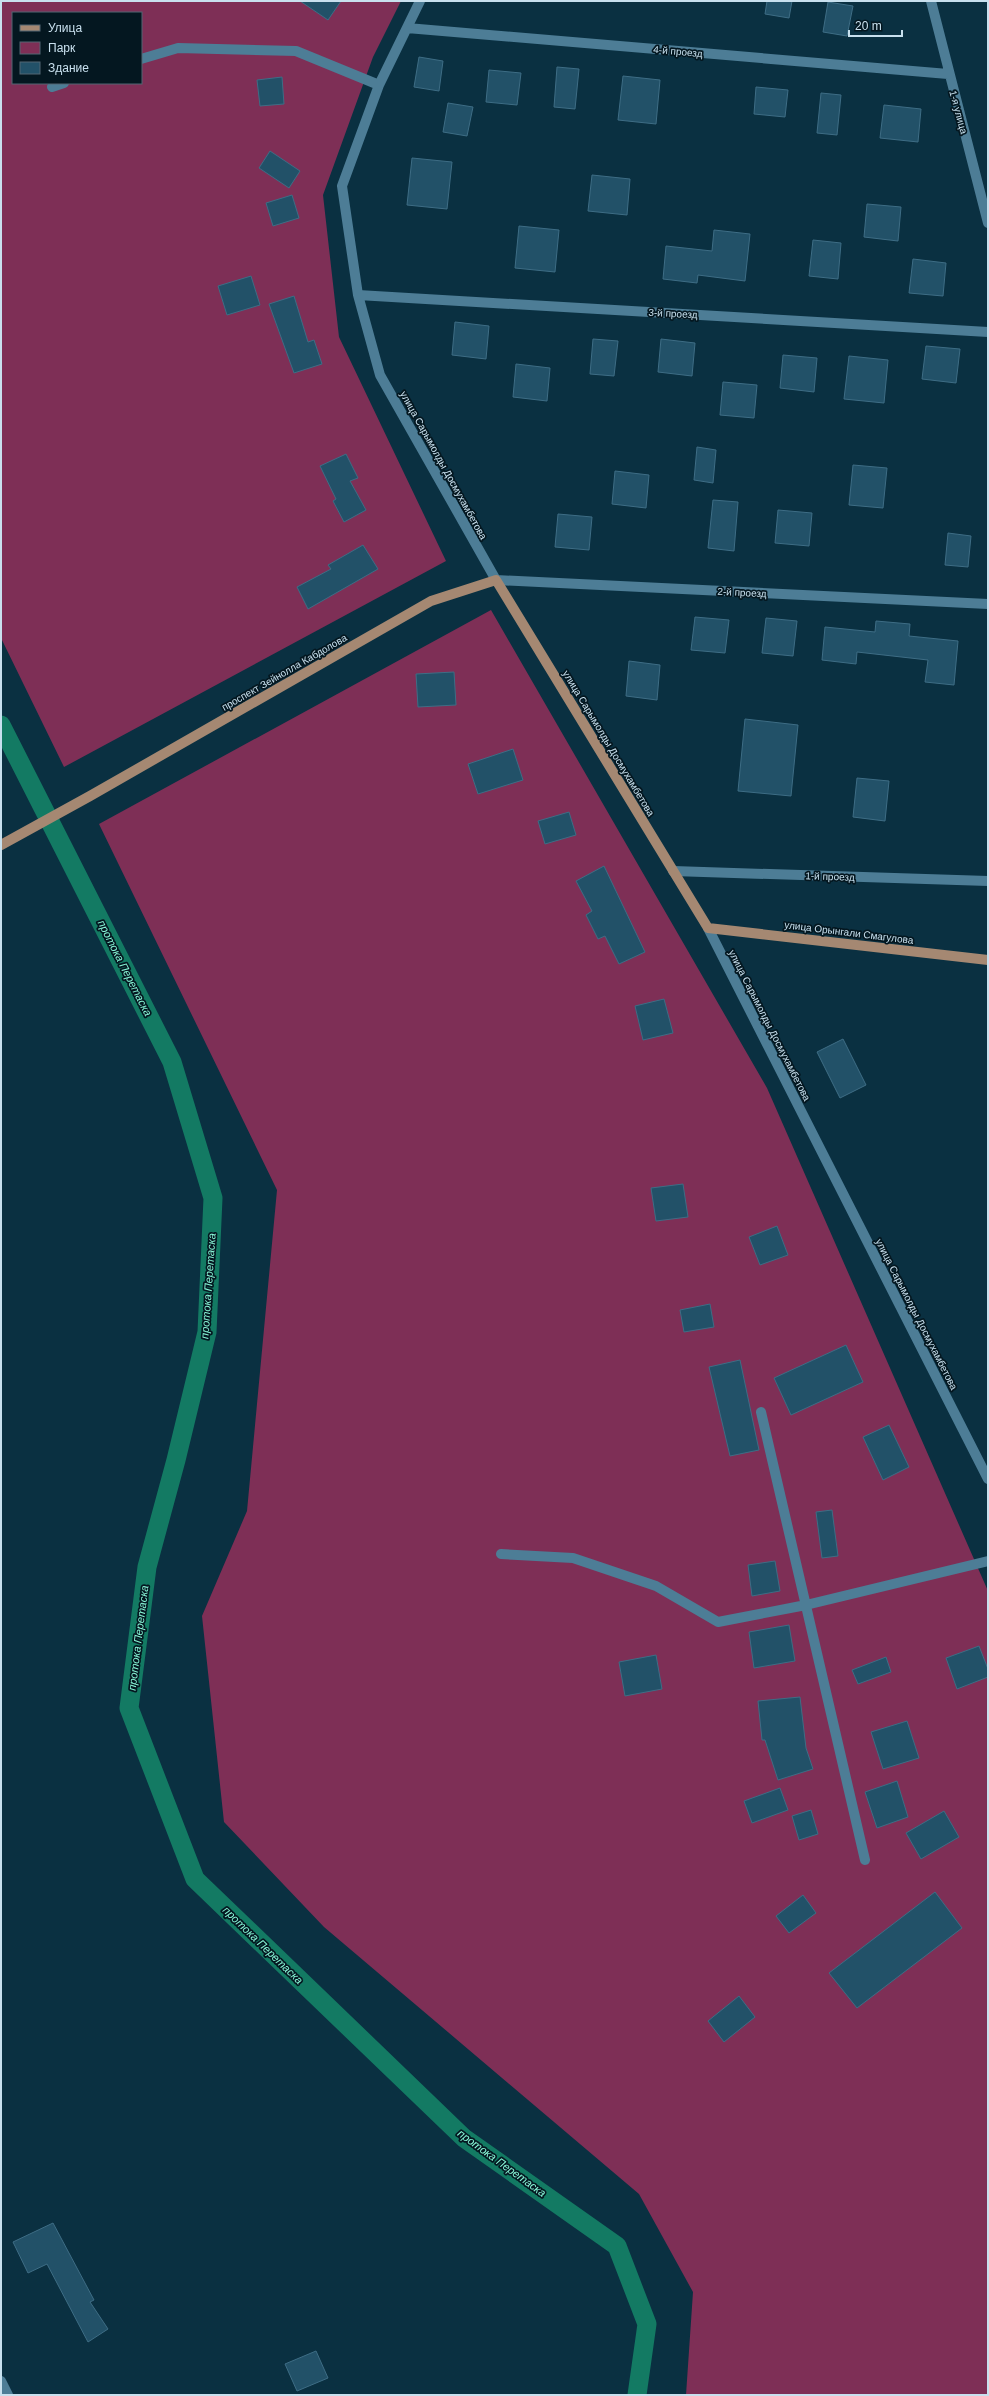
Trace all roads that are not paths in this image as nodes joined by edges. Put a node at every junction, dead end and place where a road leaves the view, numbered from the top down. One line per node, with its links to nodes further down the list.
1 (420, 1): 3 (street, улица Сарымолды Досмухамбетова)
2 (931, 1): 5 (street, 1-я улица)
3 (407, 28): 5 (street, 4-й проезд); 7 (street, улица Сарымолды Досмухамбетова)
4 (142, 59): 7 (street)
5 (948, 74): 9 (street, 1-я улица)
6 (61, 84): 8 (street)
7 (379, 86): 10 (street, улица Сарымолды Досмухамбетова)
8 (52, 87)
9 (988, 223)
10 (358, 295): 11 (street, 3-й проезд); 12 (street, улица Сарымолды Досмухамбетова)
11 (988, 332)
12 (496, 580): 13 (street, 2-й проезд); 14 (main road, проспект Зейнолла Кабдолова); 15 (main road, улица Сарымолды Досмухамбетова)
13 (988, 604)
14 (1, 845)
15 (673, 871): 16 (street, 1-й проезд); 17 (main road, улица Сарымолды Досмухамбетова)
16 (988, 881)
17 (708, 928): 18 (main road, улица Орынгали Смагулова); 20 (street, улица Сарымолды Досмухамбетова)
18 (988, 960)
19 (761, 1412): 23 (street)
20 (988, 1479)
21 (501, 1554): 23 (street)
22 (988, 1561): 23 (street)
23 (806, 1605): 24 (street)
24 (865, 1860)
25 (1, 2381): 26 (street)
26 (8, 2395)

